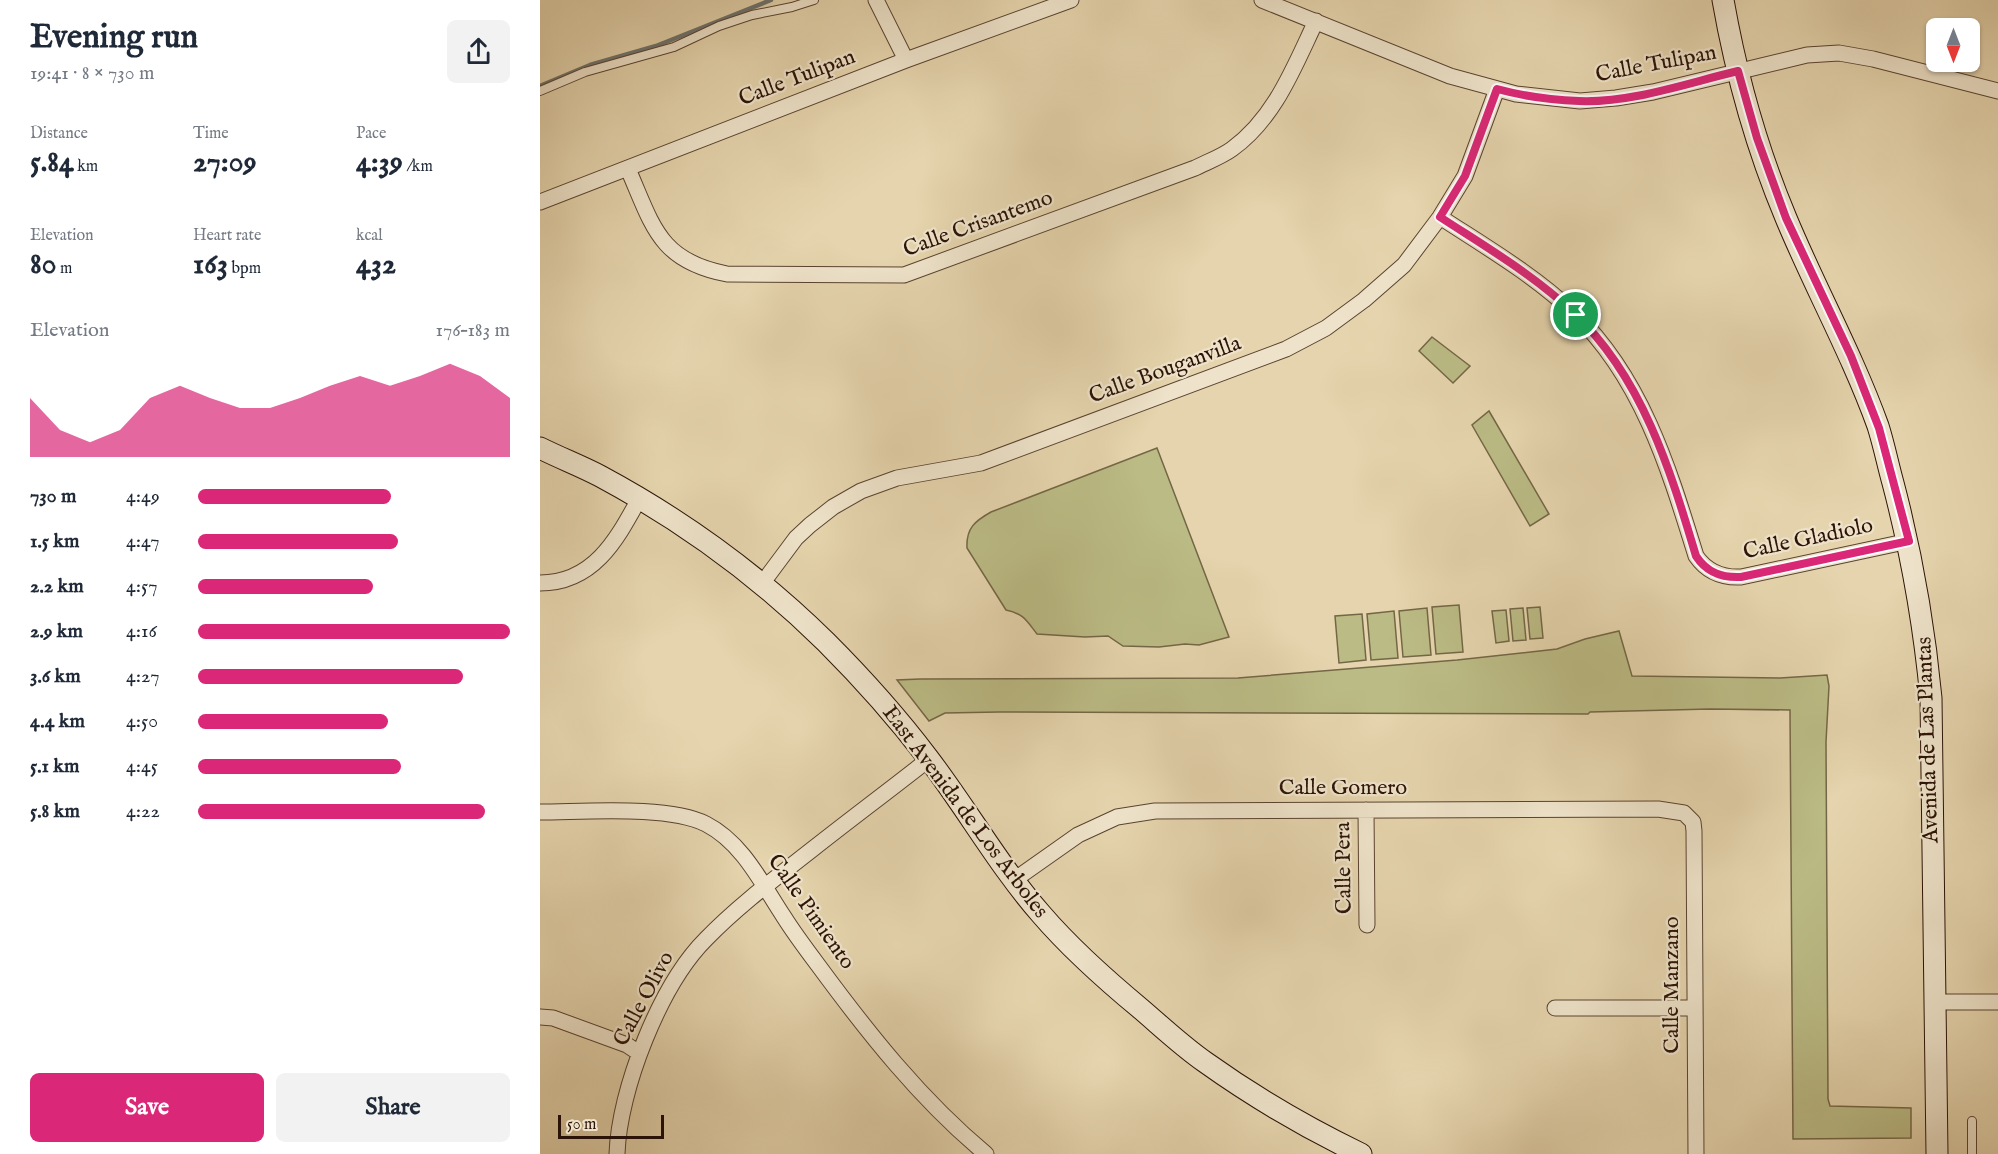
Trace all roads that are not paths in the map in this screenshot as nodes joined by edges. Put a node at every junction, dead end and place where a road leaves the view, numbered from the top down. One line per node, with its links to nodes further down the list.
1 (814, 0): 10 (lane)
2 (876, 0): 7 (street)
3 (1071, 0): 7 (street, Calle Tulipan)
4 (1262, 0): 6 (street, Calle Tulipan)
5 (1723, 0): 8 (street, Avenida de Las Plantas)
6 (1316, 21): 9 (street, Calle Tulipan); 12 (street, Calle Crisantemo)
7 (906, 60): 12 (street, Calle Tulipan)
8 (1738, 71): 9 (street, Calle Tulipan); 11 (street, Calle Tulipan); 17 (street, Avenida de Las Plantas)
9 (1497, 89): 14 (street, Calle Bouganvilla)
10 (540, 91)
11 (1998, 91)
12 (628, 168): 13 (street, Calle Tulipan)
13 (540, 202)
14 (1440, 217): 17 (street, Calle Gladiolo); 19 (street, Calle Bouganvilla)
15 (540, 448): 16 (street, East Avenida de Los Arboles)
16 (639, 499): 18 (street); 19 (street, East Avenida de Los Arboles)
17 (1909, 541): 27 (street, Avenida de Las Plantas)
18 (540, 583)
19 (760, 585): 20 (street, East Avenida de Los Arboles)
20 (929, 759): 24 (street, East Avenida de Los Arboles); 25 (street, Calle Olivo)
21 (1366, 810): 23 (street, Calle Gomero); 24 (street, Calle Gomero); 26 (street, Calle Pera)
22 (540, 812): 25 (street, Calle Pimiento)
23 (1689, 816): 30 (street, Calle Manzano)
24 (1014, 880): 36 (street, East Avenida de Los Arboles)
25 (764, 886): 32 (street, Calle Olivo); 35 (street, Calle Pimiento)
26 (1367, 925)
27 (1935, 1002): 28 (street); 38 (street, Avenida de Las Plantas)
28 (1998, 1002)
29 (1556, 1008): 30 (street)
30 (1695, 1008): 37 (street, Calle Manzano)
31 (540, 1017): 32 (street)
32 (639, 1053): 34 (street, Calle Olivo)
33 (1972, 1121): 39 (lane)
34 (616, 1154)
35 (986, 1154)
36 (1361, 1154)
37 (1696, 1154)
38 (1937, 1154)
39 (1972, 1154)

